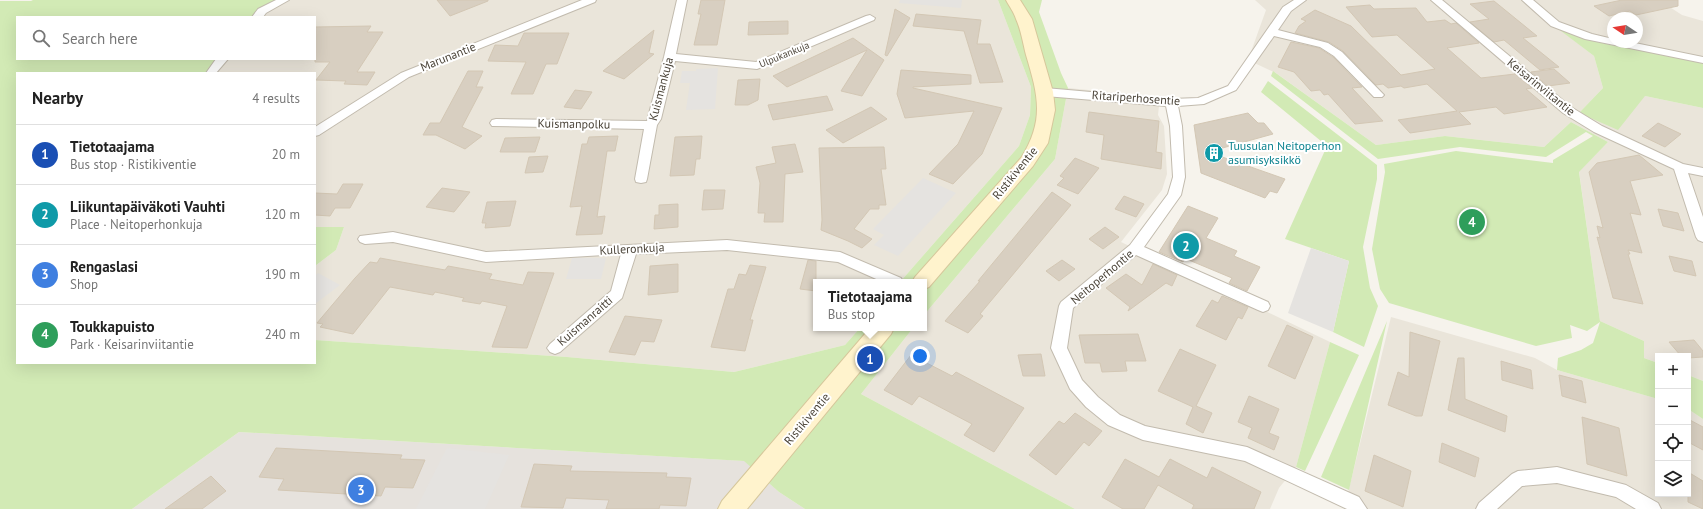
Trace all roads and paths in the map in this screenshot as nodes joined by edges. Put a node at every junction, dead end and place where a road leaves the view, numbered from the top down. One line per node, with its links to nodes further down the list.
1 (284, 0): 9 (street)
2 (590, 0): 24 (street, Marunantie)
3 (682, 0): 15 (street, Kuismankuja)
4 (1013, 0): 11 (street, Ristikiventie)
5 (1024, 0): 11 (street, Ristikiventie)
6 (1301, 0): 12 (street, Ritariperhosentie)
7 (1436, 0): 25 (street, Keisarinviitantie)
8 (1527, 0): 13 (street)
9 (258, 16)
10 (870, 18): 15 (street, Ulpukankuja)
11 (1024, 19): 19 (street, Ristikiventie)
12 (1271, 32): 20 (street); 21 (street, Ritariperhosentie)
13 (1607, 41)
14 (1643, 48): 17 (street)
15 (670, 57): 23 (street, Kuismankuja)
16 (221, 60): 18 (street)
17 (1703, 60)
18 (211, 72)
19 (1045, 92): 21 (street, Ritariperhosentie); 33 (street, Ristikiventie)
20 (1378, 95)
21 (1171, 103): 31 (street, Neitoperhontie)
22 (496, 123): 23 (street, Kuismanpolku)
23 (651, 125): 27 (street, Kuismankuja)
24 (316, 131)
25 (1680, 167): 26 (street, Keisarinviitantie); 28 (street)
26 (1703, 172)
27 (641, 178)
28 (1703, 238)
29 (365, 239): 30 (street, Kulleronkuja)
30 (630, 249): 32 (street, Kulleronkuja); 36 (street, Kuismanraitti)
31 (1136, 249): 34 (street); 38 (street, Neitoperhontie)
32 (889, 279)
33 (925, 279)
34 (1263, 306)
35 (880, 331): 37 (street, Ristikiventie)
36 (555, 348)
37 (731, 509)
38 (1358, 509)
39 (1485, 509): 40 (street)
40 (1652, 509)

